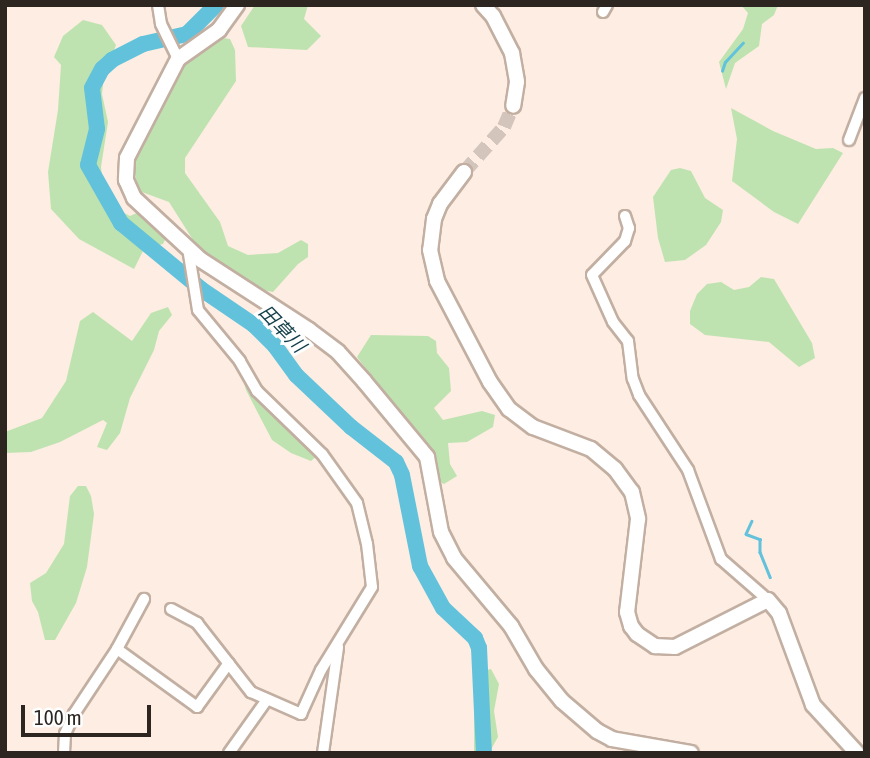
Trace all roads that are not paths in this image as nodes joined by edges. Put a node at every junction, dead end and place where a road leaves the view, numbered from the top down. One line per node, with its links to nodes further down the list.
1 (158, 5): 4 (street)
2 (237, 5): 4 (street)
3 (483, 5): 6 (street)
4 (178, 59): 10 (street)
5 (865, 99): 7 (street)
6 (513, 106)
7 (849, 140)
8 (464, 172): 12 (street)
9 (625, 216): 12 (street)
10 (188, 248): 14 (street); 21 (street)
11 (144, 599): 15 (street)
12 (768, 600): 22 (street)
13 (171, 609): 16 (street)
14 (339, 643): 17 (street); 20 (street)
15 (117, 649): 16 (street); 18 (street)
16 (229, 663): 17 (street)
17 (266, 701): 19 (street)
18 (64, 753)
19 (229, 753)
20 (323, 753)
21 (691, 753)
22 (857, 753)

